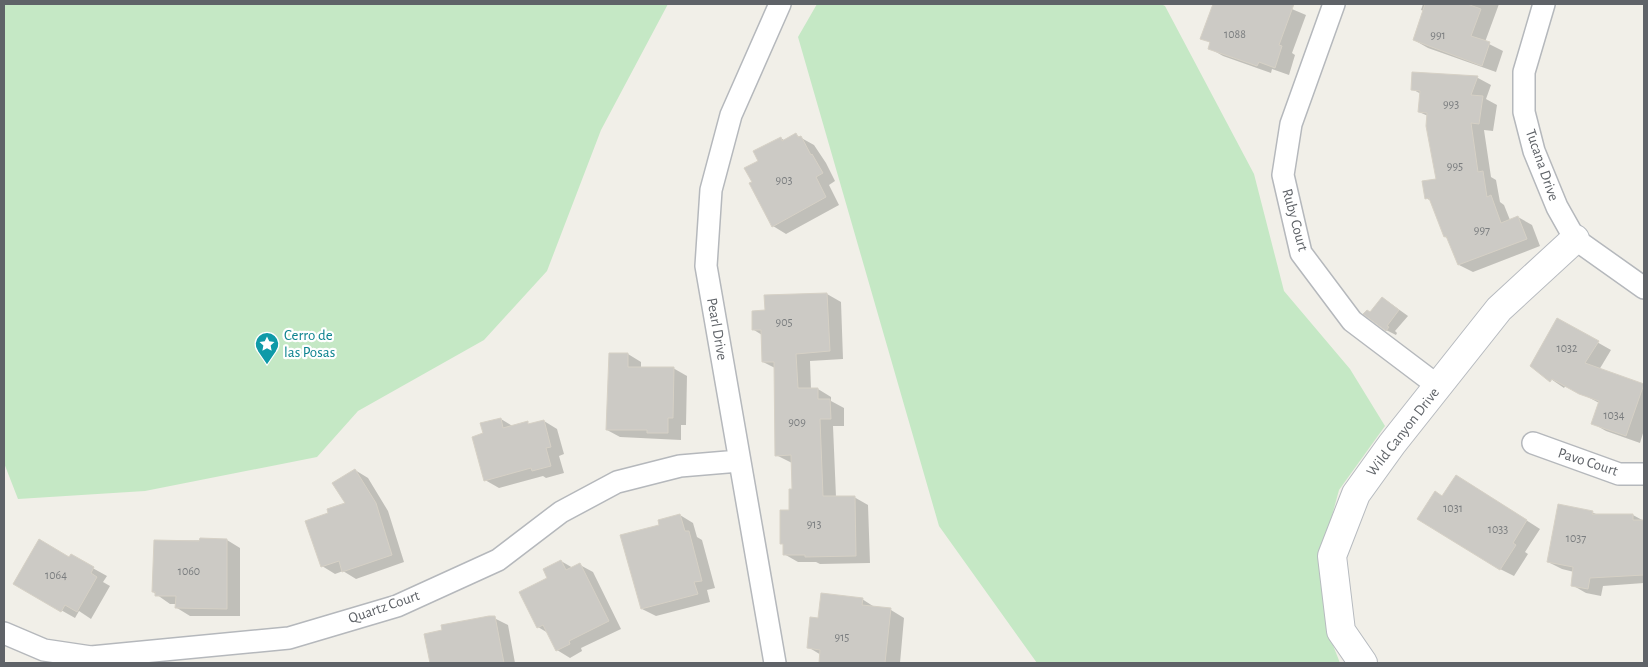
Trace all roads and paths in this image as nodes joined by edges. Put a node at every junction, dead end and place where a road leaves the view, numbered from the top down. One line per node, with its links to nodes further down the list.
1 (780, 4): 8 (street, Pearl Drive)
2 (1334, 4): 6 (street, Ruby Court)
3 (1544, 4): 4 (street, Tucana Drive)
4 (1575, 239): 5 (street, Tucana Drive); 6 (street, Wild Canyon Drive)
5 (1644, 288)
6 (1438, 386): 12 (street, Wild Canyon Drive)
7 (1533, 443): 9 (street, Pavo Court)
8 (739, 461): 10 (street, Quartz Court); 11 (street, Pearl Drive)
9 (1644, 474)
10 (4, 633)
11 (775, 663)
12 (1363, 663)

